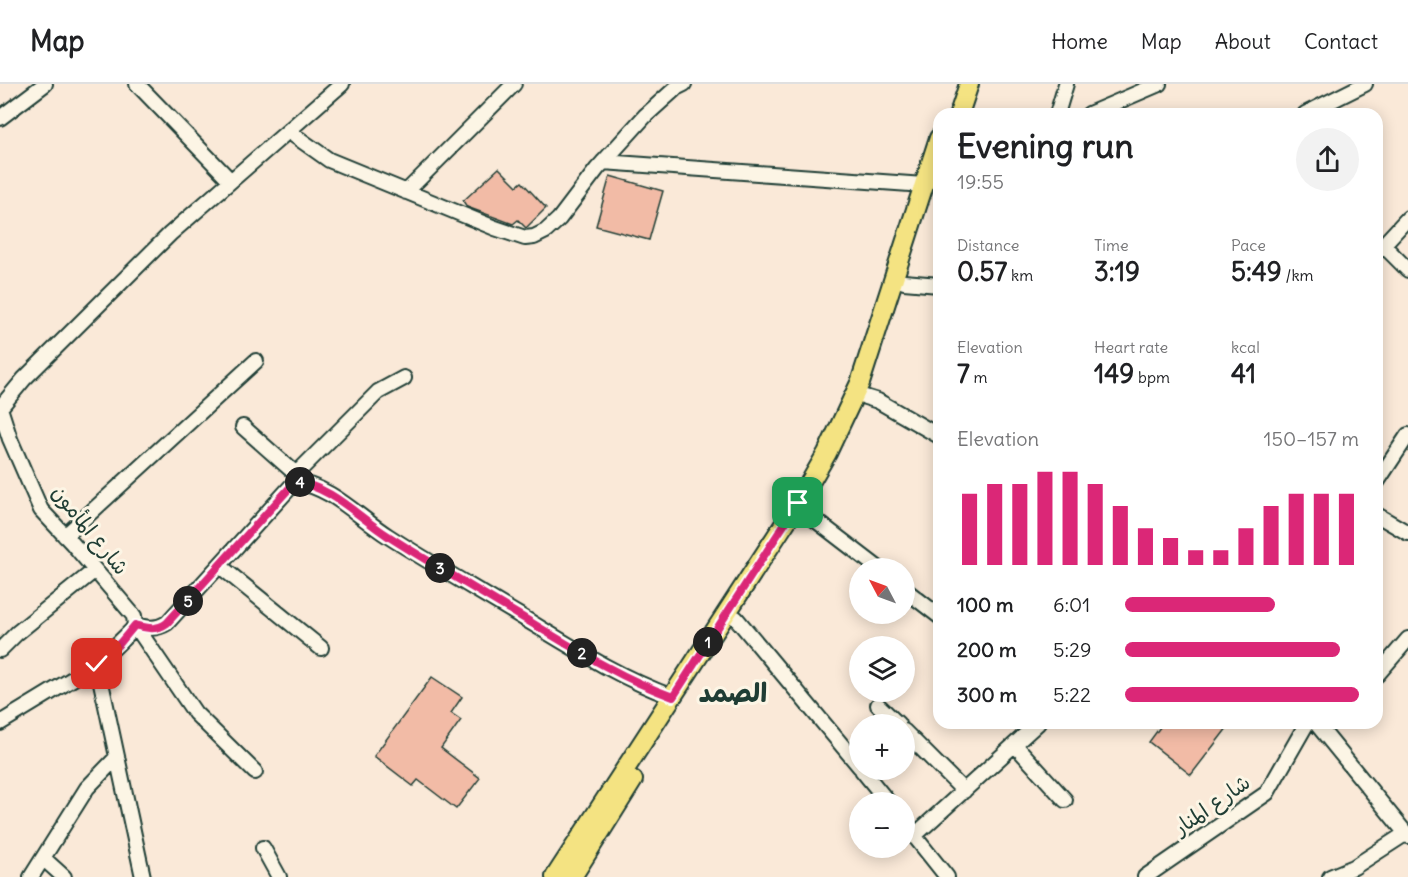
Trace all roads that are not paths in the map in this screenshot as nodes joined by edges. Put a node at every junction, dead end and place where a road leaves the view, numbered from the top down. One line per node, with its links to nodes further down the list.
1 (45, 84): 16 (street)
2 (137, 84): 20 (street)
3 (342, 84): 17 (street, شارع المأمون)
4 (514, 84): 23 (street)
5 (684, 84): 19 (street)
6 (956, 84): 11 (main road)
7 (969, 84): 12 (main road)
8 (1066, 84): 13 (street)
9 (1159, 84): 14 (street)
10 (1365, 84): 15 (street)
11 (948, 108)
12 (961, 108)
13 (1059, 108)
14 (1103, 108)
15 (1317, 108)
16 (0, 118)
17 (288, 131): 20 (street, شارع المأمون); 23 (street)
18 (933, 157): 21 (main road)
19 (603, 162): 21 (street); 23 (street)
20 (230, 180): 33 (street, شارع المأمون)
21 (924, 185): 55 (main road)
22 (933, 191): 28 (main road)
23 (406, 192)
24 (1408, 218): 25 (street)
25 (1383, 245)
26 (1383, 250): 27 (street)
27 (1408, 270)
28 (903, 282): 29 (street); 32 (main road)
29 (933, 284)
30 (256, 361): 42 (street)
31 (404, 378): 38 (street)
32 (865, 397): 35 (street); 39 (main road)
33 (0, 408): 42 (street, شارع المأمون)
34 (243, 427): 38 (street)
35 (933, 433)
36 (1408, 435): 37 (street)
37 (1383, 473)
38 (296, 478): 44 (street); 55 (street)
39 (805, 512): 43 (street); 48 (main road)
40 (1383, 518): 41 (street)
41 (1408, 532)
42 (65, 536): 45 (street, شارع المأمون)
43 (865, 558)
44 (220, 566): 49 (street); 51 (street)
45 (95, 570): 49 (street, شارع المأمون); 52 (street)
46 (915, 597): 47 (street)
47 (933, 611)
48 (736, 618): 64 (street); 80 (main road)
49 (135, 625): 53 (street); 66 (street, شارع المأمون)
50 (1408, 639): 54 (street)
51 (321, 648)
52 (0, 651)
53 (97, 664): 58 (street); 65 (street)
54 (1383, 668)
55 (673, 697): 79 (main road)
56 (878, 705): 57 (street)
57 (887, 714)
58 (0, 723)
59 (1032, 729): 63 (street)
60 (1304, 729): 82 (street, شارع المنار)
61 (1321, 729): 71 (street)
62 (915, 742): 68 (street)
63 (1015, 745): 68 (street); 70 (street)
64 (849, 754)
65 (117, 757): 74 (street); 77 (street)
66 (255, 772)
67 (871, 780): 69 (street)
68 (964, 791): 72 (street)
69 (880, 792)
70 (1065, 800)
71 (1407, 835): 83 (street)
72 (915, 836): 81 (street)
73 (263, 848): 78 (street)
74 (43, 858): 75 (street); 76 (street)
75 (31, 877)
76 (64, 877)
77 (143, 877)
78 (279, 877)
79 (555, 877)
80 (572, 877)
81 (947, 877)
82 (1145, 877)
83 (1330, 877)

